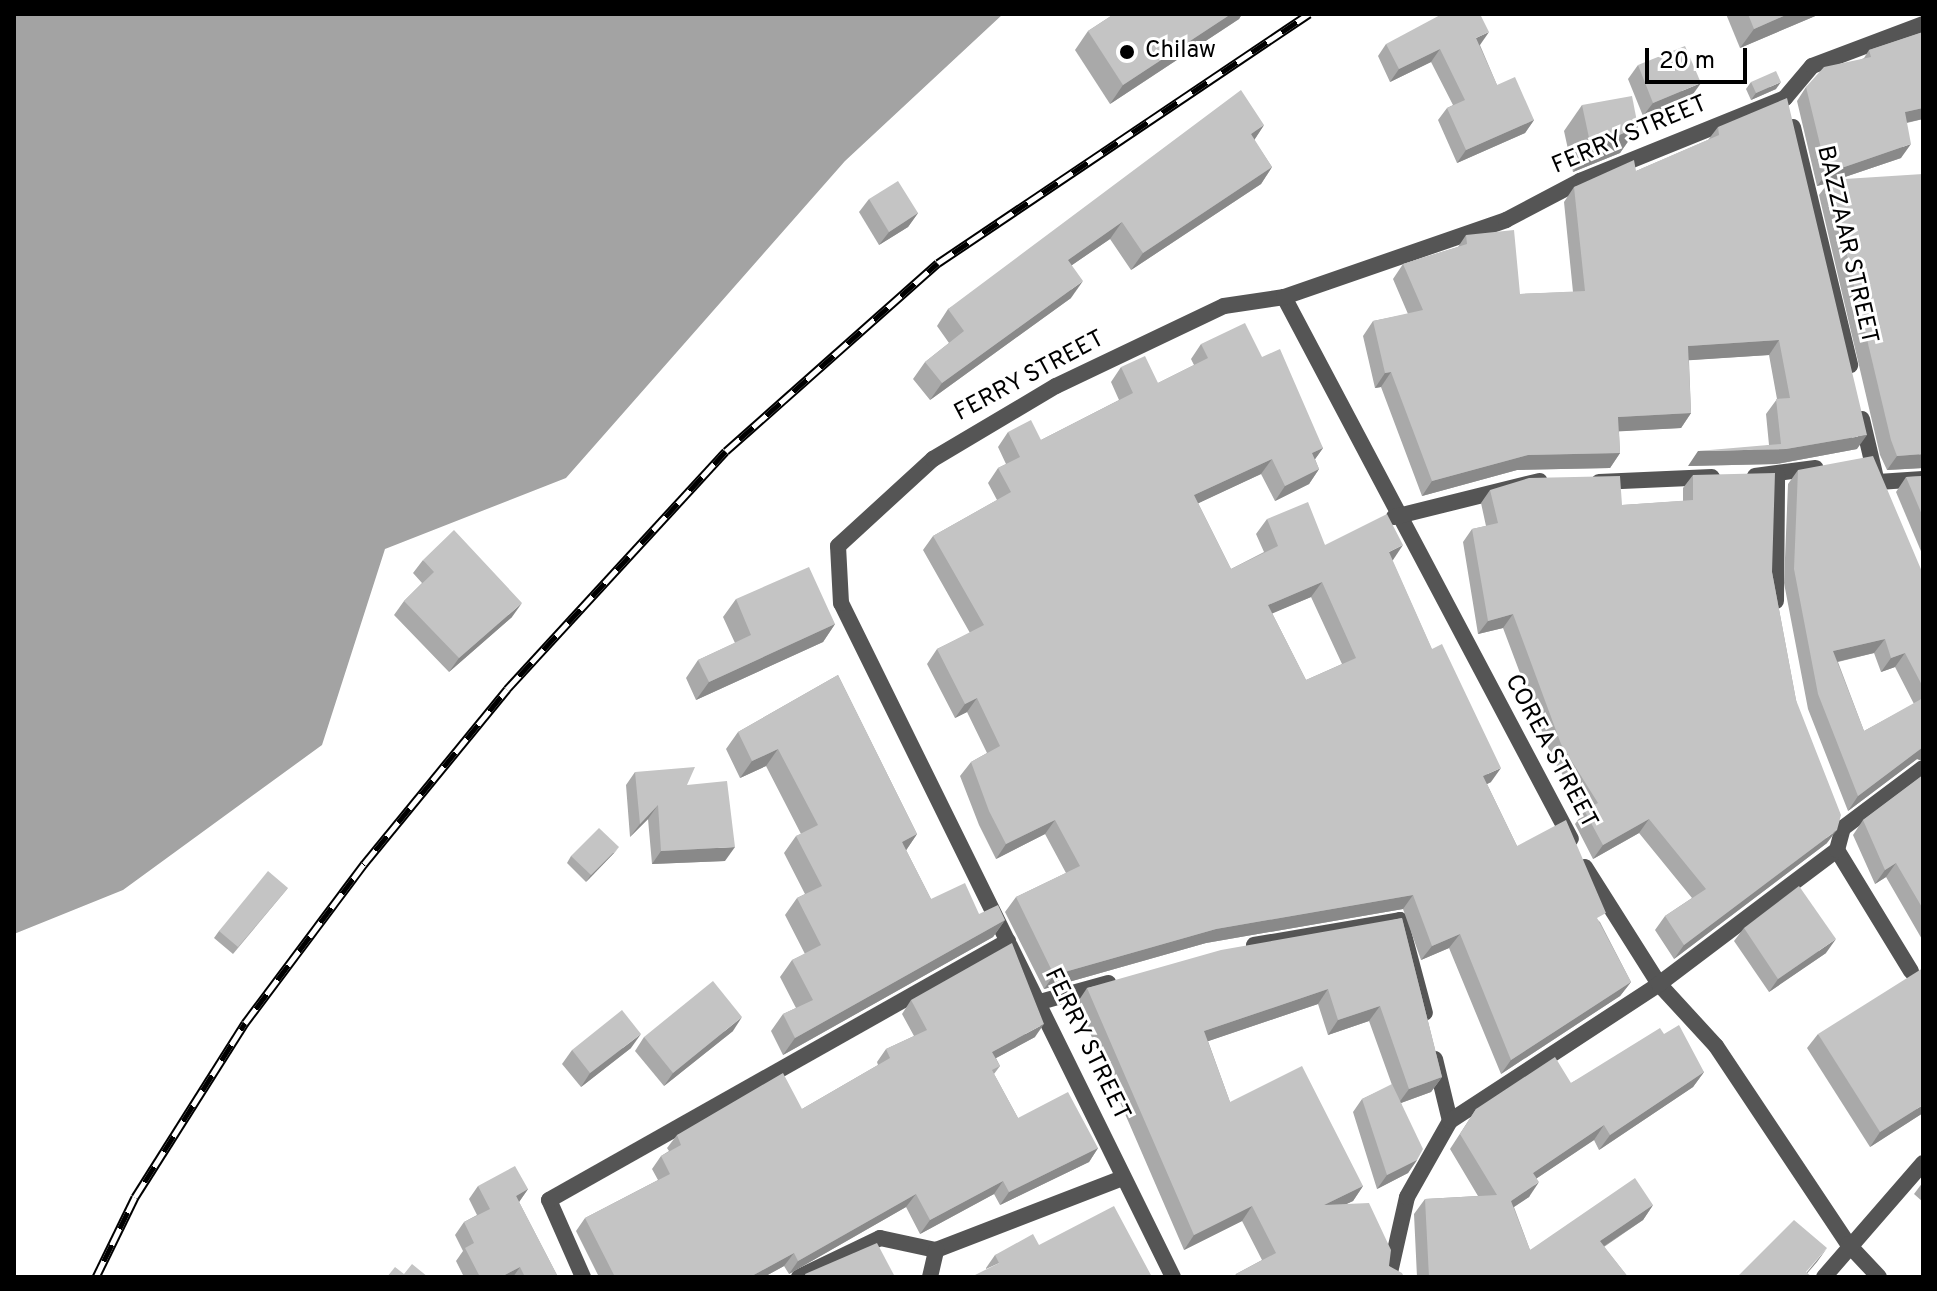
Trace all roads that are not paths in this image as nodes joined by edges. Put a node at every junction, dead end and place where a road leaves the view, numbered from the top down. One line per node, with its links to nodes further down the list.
1 (1923, 24): 2 (street, FERRY STREET)
2 (1785, 98): 3 (street, FERRY STREET); 4 (street, BAZZAAR STREET)
3 (1284, 297): 9 (street, COREA STREET); 13 (street, FERRY STREET)
4 (1855, 461): 5 (street); 7 (street, BAZZAAR STREET)
5 (1777, 475): 9 (street); 10 (street)
6 (1923, 479): 7 (street)
7 (1878, 482): 8 (street, BAZZAAR STREET)
8 (1889, 508)
9 (1394, 517): 17 (street, COREA STREET)
10 (1781, 626)
11 (1923, 768): 12 (street)
12 (1837, 850): 15 (street); 17 (street)
13 (1008, 941): 18 (street, FERRY STREET); 24 (street)
14 (1236, 948): 19 (street)
15 (1911, 971)
16 (1132, 976): 18 (street)
17 (1659, 984): 19 (street); 22 (street, COREA STREET)
18 (1040, 1002): 21 (street, FERRY STREET)
19 (1450, 1121): 28 (street)
20 (1923, 1163): 22 (street)
21 (1123, 1178): 23 (street); 27 (street, FERRY STREET)
22 (1848, 1244): 29 (street); 30 (street, COREA STREET)
23 (936, 1250): 25 (street); 26 (street)
24 (583, 1277)
25 (799, 1277)
26 (930, 1277)
27 (1173, 1277)
28 (1389, 1277)
29 (1824, 1277)
30 (1879, 1277)

